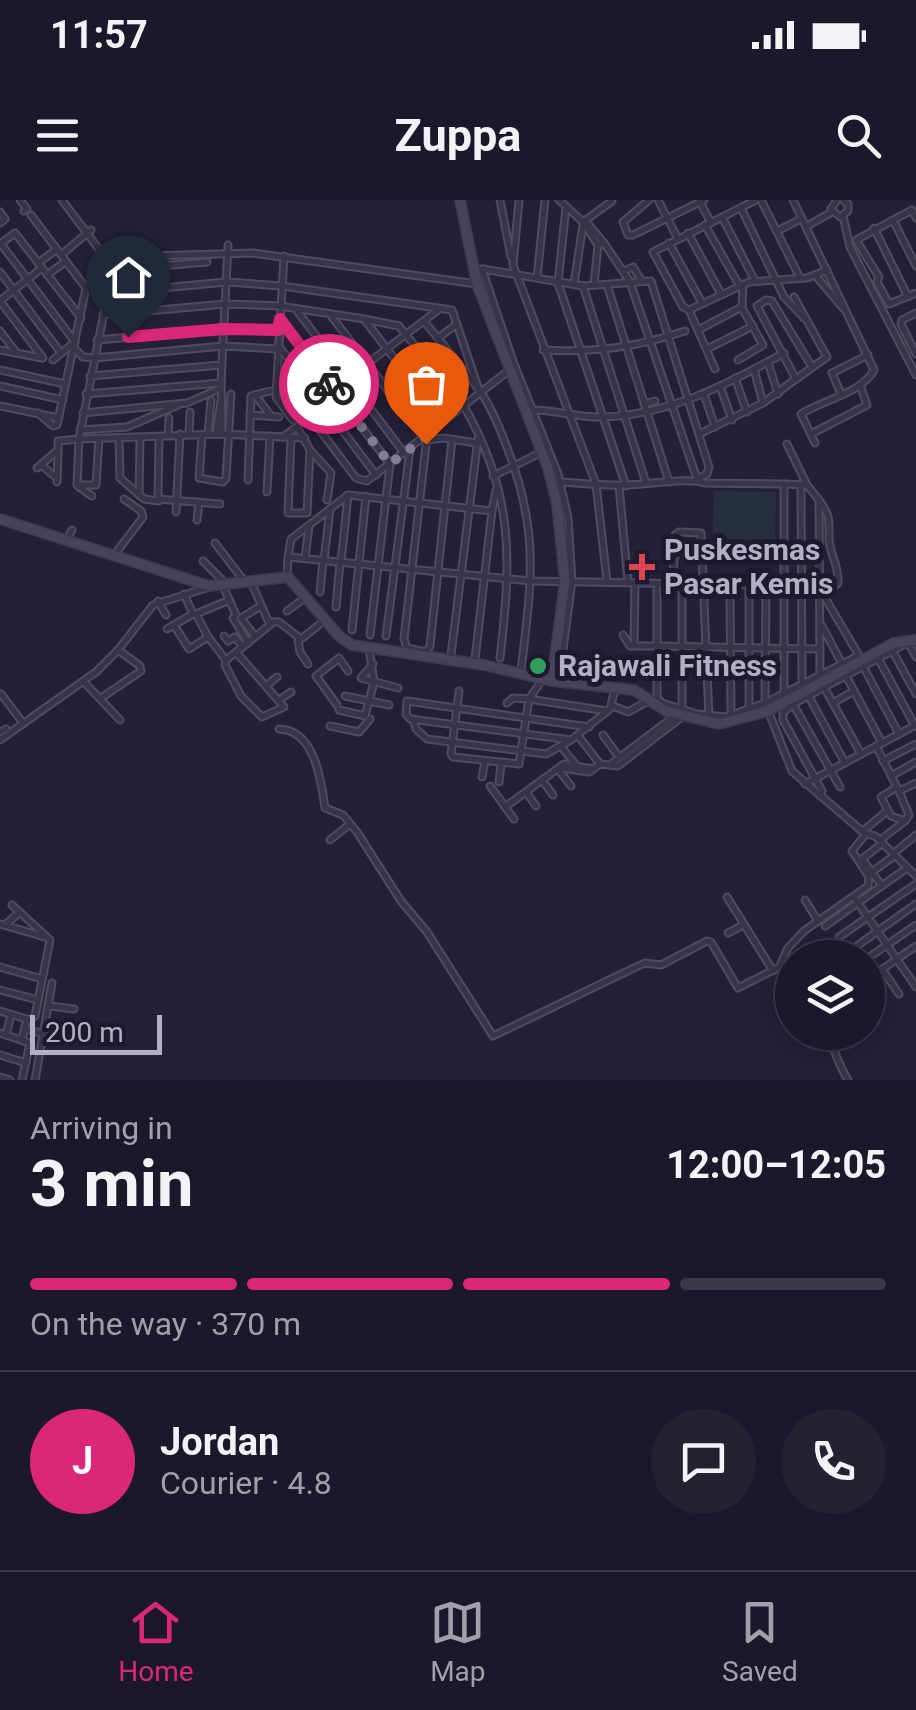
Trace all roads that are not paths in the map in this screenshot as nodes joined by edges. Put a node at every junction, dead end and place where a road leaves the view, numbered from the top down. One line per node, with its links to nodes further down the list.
1 (62, 200): 33 (street)
2 (460, 200): 50 (street)
3 (500, 200): 45 (street)
4 (520, 200): 45 (street)
5 (545, 200): 58 (street)
6 (559, 200): 16 (street)
7 (648, 200): 23 (street)
8 (658, 200): 23 (street)
9 (683, 200): 17 (street)
10 (759, 200): 18 (street); 32 (street)
11 (793, 200): 24 (street)
12 (855, 200): 15 (street)
13 (612, 201): 27 (street)
14 (702, 201): 17 (street); 29 (street)
15 (839, 201): 20 (street); 21 (street)
16 (566, 207): 27 (street); 66 (street)
17 (687, 208): 23 (street)
18 (741, 208): 22 (street); 59 (street)
19 (0, 212): 28 (street)
20 (832, 212): 21 (street); 30 (street)
21 (843, 216): 57 (street)
22 (722, 217): 29 (street); 63 (street)
23 (666, 218): 35 (street)
24 (802, 218): 30 (street); 32 (street)
25 (916, 218): 26 (street)
26 (893, 219): 31 (street); 46 (street)
27 (584, 221): 38 (street); 68 (street)
28 (0, 223)
29 (708, 224): 34 (street); 69 (street)
30 (806, 226): 51 (street)
31 (874, 228): 48 (street); 55 (street)
32 (777, 231): 60 (street)
33 (89, 232): 40 (street); 42 (street)
34 (688, 234): 35 (street); 77 (street)
35 (677, 239): 36 (street)
36 (669, 243): 81 (street); 87 (street)
37 (0, 244): 47 (street); 61 (street)
38 (601, 244): 52 (street); 70 (street)
39 (228, 245): 41 (street)
40 (115, 254): 41 (street); 49 (street)
41 (228, 254): 43 (street); 64 (street)
42 (60, 256): 42 (street); 47 (street); 47 (street); 92 (street)
43 (284, 256): 67 (street); 72 (street)
44 (206, 262): 49 (street)
45 (513, 265): 54 (street)
46 (916, 266)
47 (42, 269): 61 (street); 92 (street)
48 (894, 269): 55 (street); 79 (street)
49 (112, 270): 75 (street)
50 (478, 270): 54 (street); 67 (street); 135 (street)
51 (827, 270): 56 (street); 88 (street)
52 (624, 271): 62 (street); 65 (street)
53 (0, 272): 74 (street)
54 (516, 274): 58 (street); 118 (street)
55 (877, 274): 57 (street); 79 (street)
56 (815, 275): 60 (street); 88 (street)
57 (864, 276): 141 (street)
58 (537, 278): 66 (street)
59 (776, 278): 60 (street); 63 (street); 95 (street)
60 (800, 278)
61 (28, 280): 74 (street); 111 (street)
62 (641, 280): 65 (street); 106 (street)
63 (755, 281): 69 (street)
64 (226, 282): 72 (street); 75 (street); 82 (street)
65 (630, 282): 71 (street); 109 (street)
66 (558, 283): 68 (street); 120 (street)
67 (476, 284): 135 (street)
68 (574, 284): 73 (street)
69 (741, 284): 77 (street); 85 (street)
70 (594, 285): 71 (street); 73 (street)
71 (607, 285): 114 (street)
72 (282, 286): 83 (street); 84 (street)
73 (583, 286): 119 (street)
74 (14, 290): 80 (street); 123 (street)
75 (107, 293): 89 (street)
76 (916, 293): 79 (street)
77 (721, 294): 81 (street)
78 (794, 297): 95 (street)
79 (908, 297)
80 (0, 301): 127 (street)
81 (702, 303): 87 (street)
82 (226, 304): 83 (street); 89 (street); 100 (street)
83 (280, 306): 86 (street); 93 (street)
84 (440, 308): 96 (street); 97 (street)
85 (742, 308): 98 (street); 102 (street)
86 (298, 310): 91 (street); 144 (street)
87 (689, 310): 102 (street)
88 (845, 310): 126 (street)
89 (102, 314): 108 (street)
90 (916, 314): 125 (street)
91 (332, 316): 94 (street); 133 (street)
92 (81, 318): 111 (street)
93 (280, 319): 101 (street); 152 (street)
94 (364, 319): 105 (street); 117 (street)
95 (804, 319): 99 (street); 136 (street)
96 (424, 321): 105 (street); 107 (street)
97 (457, 324): 107 (street); 110 (street)
98 (752, 326): 115 (street); 130 (street)
99 (790, 328): 121 (street); 136 (street)
100 (224, 329): 101 (street); 108 (street); 112 (street)
101 (278, 330): 113 (street)
102 (698, 330): 115 (street)
103 (0, 331): 122 (street)
104 (685, 331): 106 (street)
105 (406, 334): 117 (street); 168 (street)
106 (668, 336): 109 (street); 163 (street)
107 (438, 338): 124 (street)
108 (97, 340): 128 (street)
109 (650, 342): 114 (street); 169 (street)
110 (464, 344): 124 (street); 153 (street)
111 (74, 345): 123 (street); 128 (street); 132 (street)
112 (223, 346): 113 (street); 128 (street); 134 (street)
113 (277, 347): 140 (street); 162 (street)
114 (627, 348): 119 (street); 170 (street)
115 (707, 349): 137 (street)
116 (0, 350): 122 (street)
117 (387, 350): 133 (street); 182 (street)
118 (544, 350): 120 (street); 178 (street)
119 (602, 351): 120 (street); 177 (street)
120 (580, 352): 179 (street)
121 (784, 352): 131 (street); 145 (street)
122 (16, 353): 127 (street)
123 (61, 353): 129 (street)
124 (450, 354): 153 (street)
125 (916, 354)
126 (868, 355): 147 (street); 158 (street)
127 (43, 358): 129 (street)
128 (94, 358): 142 (street)
129 (52, 360): 132 (street)
130 (738, 360)
131 (768, 362): 138 (street); 157 (street)
132 (69, 364): 146 (street)
133 (368, 364): 144 (street); 199 (street)
134 (222, 365): 142 (street); 150 (street)
135 (510, 367): 153 (street); 172 (street); 207 (street)
136 (812, 367): 145 (street)
137 (715, 369)
138 (754, 369): 143 (street); 165 (street)
139 (0, 370): 146 (street)
140 (276, 373): 171 (street); 171 (street)
141 (916, 373)
142 (90, 376): 154 (street)
143 (736, 378): 149 (street); 174 (street)
144 (348, 379): 152 (street); 206 (street)
145 (796, 379): 157 (street)
146 (66, 384): 160 (street)
147 (860, 385): 158 (street); 188 (street)
148 (0, 386): 160 (street)
149 (720, 386): 156 (street); 181 (street)
150 (221, 389): 154 (street); 166 (street); 186 (street)
151 (270, 390): 159 (street)
152 (334, 390): 162 (street); 208 (street)
153 (480, 392): 168 (street); 209 (street)
154 (86, 394): 175 (street)
155 (231, 394): 186 (street)
156 (704, 394): 163 (street); 183 (street)
157 (778, 394): 165 (street)
158 (841, 394): 188 (street)
159 (256, 395): 176 (street); 176 (street)
160 (62, 400): 167 (street)
161 (211, 400): 186 (street)
162 (320, 400): 171 (street); 210 (street)
163 (688, 400): 169 (street); 187 (street)
164 (655, 401): 170 (street)
165 (764, 403): 174 (street)
166 (181, 404): 175 (street); 189 (street)
167 (0, 406)
168 (464, 406): 182 (street); 201 (street)
169 (670, 406): 170 (street); 212 (street)
170 (645, 408): 177 (street); 215 (street)
171 (306, 410): 210 (street)
172 (533, 410): 178 (street); 214 (street)
173 (190, 412): 185 (street)
174 (747, 412): 181 (street)
175 (82, 413): 189 (street)
176 (250, 415): 191 (street)
177 (623, 415): 179 (street); 217 (street)
178 (571, 416): 179 (street); 216 (street)
179 (601, 417): 220 (street)
180 (168, 418): 190 (street)
181 (732, 420): 183 (street)
182 (442, 422): 199 (street)
183 (714, 428): 187 (street)
184 (180, 434): 185 (street); 190 (street); 233 (street)
185 (188, 434): 186 (street)
186 (216, 434): 186 (street); 191 (street)
187 (698, 434): 212 (street)
188 (811, 434): 202 (street)
189 (80, 435): 194 (street); 204 (street); 219 (street)
190 (168, 435): 193 (street)
191 (249, 435): 192 (street); 213 (street)
192 (270, 436): 197 (street); 223 (street)
193 (160, 437): 196 (street); 230 (street)
194 (99, 438): 195 (street); 219 (street)
195 (119, 438): 196 (street); 225 (street)
196 (140, 438): 225 (street)
197 (287, 438): 198 (street); 198 (street); 205 (street)
198 (305, 438): 205 (street)
199 (426, 438): 200 (street); 206 (street); 235 (street)
200 (452, 440): 201 (street); 238 (street)
201 (477, 441): 211 (street); 239 (street)
202 (815, 443)
203 (787, 444): 221 (street)
204 (58, 450): 204 (street)
205 (310, 450): 237 (street)
206 (407, 451): 208 (street); 231 (street)
207 (542, 452): 209 (street); 214 (street)
208 (390, 464): 210 (street); 228 (street)
209 (514, 466): 211 (street); 266 (street)
210 (376, 475)
211 (493, 476): 222 (street)
212 (696, 479): 215 (street); 218 (street)
213 (248, 480)
214 (556, 482): 216 (street); 265 (street)
215 (669, 483): 217 (street)
216 (596, 484): 220 (street); 267 (street)
217 (646, 484): 220 (street)
218 (784, 484): 221 (street); 279 (street)
219 (77, 485): 226 (street)
220 (622, 485): 269 (street)
221 (804, 485): 232 (street); 280 (street)
222 (497, 486): 240 (street); 264 (street)
223 (268, 492)
224 (348, 494): 227 (street); 237 (street); 255 (street)
225 (139, 495): 230 (street)
226 (92, 496)
227 (366, 496): 228 (street); 256 (street)
228 (384, 498): 231 (street); 257 (street)
229 (124, 499): 250 (street)
230 (161, 500): 233 (street)
231 (402, 500): 235 (street); 258 (street)
232 (820, 500): 281 (street); 281 (street)
233 (178, 501): 234 (street); 241 (street)
234 (199, 502): 236 (street); 243 (street)
235 (420, 502): 238 (street); 259 (street)
236 (220, 504)
237 (329, 504): 244 (street); 253 (street)
238 (444, 505): 239 (street); 260 (street)
239 (468, 508): 240 (street); 261 (street)
240 (492, 511): 263 (street)
241 (176, 512)
242 (0, 519): 246 (street)
243 (197, 520)
244 (309, 524): 251 (street); 252 (street)
245 (72, 530): 246 (street)
246 (66, 540): 250 (street)
247 (215, 544): 268 (street)
248 (674, 553): 249 (street); 249 (street); 271 (street)
249 (704, 554): 273 (street)
250 (113, 556): 276 (street)
251 (288, 557): 252 (street); 262 (street)
252 (306, 558): 253 (street)
253 (323, 560): 255 (street); 282 (street)
254 (203, 561): 277 (street)
255 (341, 562): 256 (street); 288 (street)
256 (360, 564): 257 (street); 295 (street)
257 (377, 566): 258 (street); 297 (street)
258 (394, 567): 259 (street); 299 (street)
259 (412, 569): 260 (street); 260 (street)
260 (436, 571): 261 (street)
261 (460, 573): 263 (street); 321 (street)
262 (287, 574): 268 (street); 284 (street)
263 (485, 576): 264 (street); 326 (street)
264 (509, 578): 266 (street); 324 (street)
265 (568, 581): 266 (street); 267 (street); 337 (street)
266 (531, 582): 333 (street)
267 (607, 582): 269 (street)
268 (249, 583): 277 (street); 287 (street)
269 (632, 583): 270 (street); 311 (street)
270 (657, 584): 271 (street); 307 (street)
271 (673, 584): 272 (street)
272 (682, 584): 273 (street); 310 (street)
273 (705, 584): 274 (street); 312 (street)
274 (730, 585): 275 (street); 313 (street)
275 (749, 585): 278 (street); 314 (street)
276 (210, 586): 277 (street); 283 (street)
277 (225, 586): 285 (street)
278 (766, 586): 279 (street); 315 (street)
279 (784, 586): 280 (street); 316 (street)
280 (802, 586): 281 (street); 317 (street)
281 (821, 590): 294 (street); 330 (street)
282 (320, 592)
283 (184, 594): 286 (street); 290 (street)
284 (306, 597): 289 (street); 292 (street)
285 (228, 600): 290 (street); 296 (street)
286 (158, 601): 291 (street); 318 (street)
287 (261, 606): 293 (street); 302 (street)
288 (336, 607)
289 (287, 611)
290 (195, 614): 301 (street); 301 (street)
291 (166, 615)
292 (325, 620): 303 (street); 306 (street)
293 (270, 622): 302 (street); 303 (street)
294 (820, 624): 319 (street); 330 (street)
295 (352, 630)
296 (238, 635): 298 (street); 305 (street)
297 (370, 635)
298 (224, 636)
299 (386, 636)
300 (623, 636): 311 (street)
301 (208, 637): 327 (street)
302 (256, 638): 305 (street)
303 (298, 639): 328 (street)
304 (914, 643): 308 (street); 322 (street)
305 (246, 645): 320 (street)
306 (352, 645): 309 (street); 323 (street)
307 (657, 646): 310 (street); 311 (street); 364 (street)
308 (896, 646): 325 (street); 335 (street); 348 (street)
309 (369, 647): 329 (street); 337 (street)
310 (681, 647): 312 (street); 364 (street)
311 (633, 648)
312 (706, 648): 313 (street); 367 (street)
313 (731, 648): 314 (street); 365 (street)
314 (748, 649): 315 (street); 363 (street)
315 (766, 649): 316 (street); 361 (street)
316 (784, 649): 317 (street); 346 (street)
317 (802, 649): 319 (street); 339 (street)
318 (118, 650): 336 (street); 351 (street)
319 (820, 650): 335 (street)
320 (236, 652): 327 (street); 340 (street)
321 (451, 655)
322 (916, 657)
323 (340, 658): 332 (street); 368 (street)
324 (500, 658)
325 (878, 658): 331 (street); 375 (street)
326 (475, 659)
327 (226, 660): 352 (street)
328 (308, 664)
329 (373, 664): 338 (street); 338 (street)
330 (842, 664): 335 (street)
331 (863, 666): 335 (street); 379 (street)
332 (348, 670)
333 (521, 671)
334 (278, 677): 340 (street)
335 (832, 679): 339 (street); 343 (street); 349 (street); 356 (street); 361 (street)
336 (83, 681): 351 (street); 371 (street)
337 (551, 681): 341 (street); 354 (street)
338 (374, 682): 342 (street); 353 (street)
339 (802, 684): 346 (street)
340 (266, 686): 352 (street)
341 (615, 687): 355 (street); 362 (street)
342 (398, 688)
343 (854, 691): 356 (street); 384 (street)
344 (291, 692): 352 (street)
345 (459, 692): 360 (street)
346 (784, 693): 361 (street)
347 (1, 694): 371 (street)
348 (916, 694)
349 (808, 695): 358 (street); 392 (street)
350 (345, 696): 353 (street)
351 (101, 698): 370 (street)
352 (279, 700)
353 (370, 700): 359 (street); 368 (street)
354 (529, 700): 357 (street); 362 (street); 366 (street)
355 (650, 700): 362 (street); 364 (street)
356 (833, 702): 388 (street)
357 (506, 703)
358 (792, 704): 399 (street); 402 (street)
359 (389, 705)
360 (456, 707): 366 (street); 369 (street); 372 (street)
361 (767, 707): 363 (street); 364 (street); 406 (street)
362 (610, 709): 374 (street)
363 (749, 710): 365 (street)
364 (681, 713): 367 (street); 389 (street)
365 (731, 716): 367 (street)
366 (526, 717): 374 (street); 378 (street)
367 (708, 717)
368 (371, 719): 373 (street)
369 (413, 719): 372 (street); 383 (street)
370 (120, 720)
371 (23, 723): 377 (street)
372 (454, 725): 378 (street); 383 (street)
373 (330, 726)
374 (589, 726): 382 (street)
375 (915, 726): 379 (street)
376 (279, 730): 419 (street)
377 (2, 734)
378 (524, 734): 382 (street); 387 (street)
379 (899, 734): 384 (street)
380 (602, 735): 389 (street)
381 (579, 737): 395 (street)
382 (570, 740): 387 (street)
383 (452, 742): 387 (street); 391 (street)
384 (879, 744): 388 (street); 390 (street)
385 (916, 744): 390 (street)
386 (564, 749): 396 (street)
387 (521, 751): 394 (street)
388 (861, 754): 392 (street)
389 (621, 760): 395 (street)
390 (883, 760): 400 (street)
391 (485, 761): 394 (street); 401 (street)
392 (845, 762): 399 (street)
393 (916, 762): 400 (street)
394 (502, 764): 404 (street)
395 (600, 764): 398 (street)
396 (577, 766): 397 (street); 398 (street)
397 (558, 768): 398 (street); 403 (street); 408 (street)
398 (593, 769)
399 (830, 770): 402 (street); 409 (street)
400 (891, 776): 410 (street)
401 (482, 777)
402 (815, 778): 406 (street); 413 (street)
403 (542, 780): 411 (street); 412 (street)
404 (500, 782)
405 (916, 782): 410 (street)
406 (805, 784): 413 (street)
407 (490, 786): 415 (street)
408 (571, 786)
409 (840, 788)
410 (898, 789): 416 (street); 418 (street)
411 (526, 792): 414 (street); 415 (street)
412 (553, 795)
413 (820, 796): 420 (street)
414 (536, 806)
415 (505, 807): 417 (street)
416 (887, 811): 418 (street); 420 (street)
417 (514, 819)
418 (906, 821): 423 (street)
419 (350, 824): 422 (street); 456 (street)
420 (865, 832): 423 (street); 425 (street)
421 (916, 835): 424 (street)
422 (330, 840)
423 (881, 842): 424 (street); 425 (street)
424 (894, 855): 426 (street); 427 (street)
425 (862, 862): 427 (street); 433 (street)
426 (907, 868): 428 (street); 430 (street)
427 (872, 872): 430 (street)
428 (916, 876)
429 (916, 884): 437 (street)
430 (882, 886): 433 (street)
431 (727, 896): 440 (street)
432 (805, 900): 438 (street)
433 (856, 900): 437 (street); 438 (street); 442 (street)
434 (916, 904): 443 (street)
435 (12, 906): 436 (street)
436 (20, 912): 439 (street); 446 (street)
437 (868, 916): 443 (street); 445 (street)
438 (818, 921): 447 (street)
439 (2, 925): 446 (street)
440 (744, 925): 444 (street); 456 (street)
441 (916, 925): 449 (street)
442 (826, 926)
443 (878, 931): 448 (street); 449 (street)
444 (728, 933)
445 (839, 936)
446 (48, 937): 458 (street)
447 (794, 940)
448 (866, 940)
449 (888, 944): 450 (street); 453 (street)
450 (885, 946)
451 (914, 948): 452 (street); 453 (street)
452 (916, 956)
453 (898, 958): 454 (street); 460 (street)
454 (885, 967)
455 (0, 968): 458 (street)
456 (773, 972)
457 (885, 973): 462 (street)
458 (42, 979): 463 (street)
459 (52, 983): 464 (street)
460 (916, 986)
461 (0, 990): 463 (street)
462 (899, 994)
463 (38, 1000): 468 (street)
464 (50, 1006): 465 (street); 471 (street)
465 (74, 1009)
466 (0, 1012): 467 (street)
467 (12, 1015): 468 (street); 470 (street)
468 (27, 1019): 469 (street)
469 (25, 1029): 471 (street); 472 (street)
470 (3, 1034): 472 (street)
471 (44, 1034): 479 (street)
472 (22, 1040): 475 (street)
473 (836, 1050): 480 (street)
474 (0, 1056): 475 (street)
475 (26, 1063): 478 (street)
476 (0, 1077): 477 (street)
477 (10, 1080)
478 (22, 1080)
479 (35, 1080)
480 (848, 1080)

